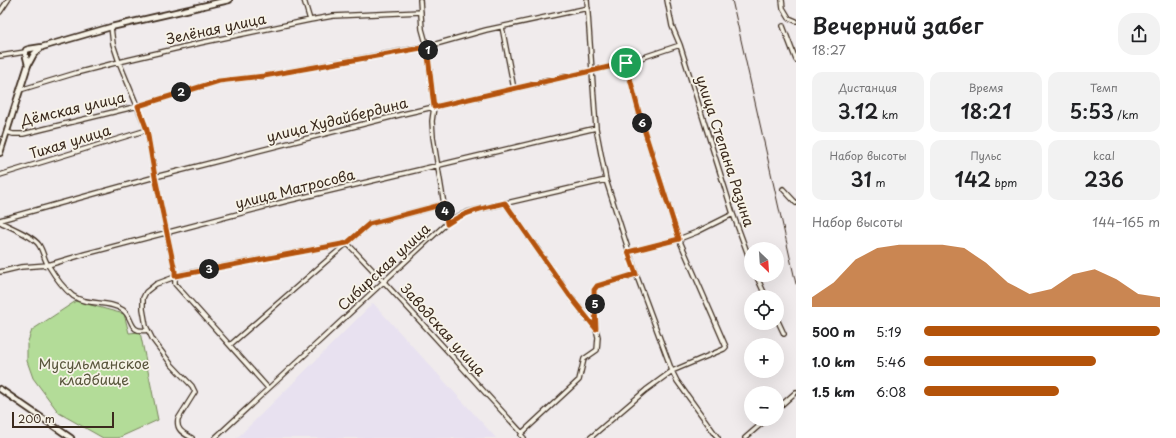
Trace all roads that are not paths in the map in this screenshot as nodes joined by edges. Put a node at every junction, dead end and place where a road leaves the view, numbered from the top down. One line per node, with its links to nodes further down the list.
1 (8, 0): 9 (street)
2 (229, 0): 15 (street)
3 (304, 0): 11 (street)
4 (420, 0): 10 (street)
5 (587, 0): 8 (street)
6 (666, 0): 16 (street, улица Степана Разина)
7 (782, 0): 12 (street)
8 (588, 8): 13 (street, Дёмская улица); 25 (street)
9 (0, 12)
10 (421, 12): 11 (street, Зелёная улица); 17 (street)
11 (310, 20): 22 (street, Зелёная улица)
12 (796, 21)
13 (502, 26): 17 (street, Дёмская улица); 26 (street)
14 (783, 26): 21 (street)
15 (110, 27): 18 (street); 22 (street)
16 (680, 45): 23 (street, улица Худайбердина); 42 (street, улица Степана Разина)
17 (427, 47): 28 (street, Дёмская улица); 29 (street)
18 (33, 53): 19 (street); 19 (street); 24 (street)
19 (26, 54): 20 (street); 24 (street)
20 (0, 56)
21 (796, 60)
22 (119, 62): 27 (street, Зелёная улица); 28 (street)
23 (626, 63): 25 (street, улица Худайбердина); 46 (street)
24 (28, 65): 27 (street)
25 (592, 72): 26 (street, улица Худайбердина); 30 (street)
26 (514, 89): 29 (street, улица Худайбердина)
27 (20, 90): 32 (street)
28 (138, 106): 31 (street); 32 (street, Дёмская улица)
29 (434, 107): 34 (street); 36 (street, улица Худайбердина)
30 (596, 128): 34 (street, улица Матросова); 37 (street)
31 (147, 130): 35 (street, Тихая улица); 36 (street)
32 (7, 132): 33 (street)
33 (0, 153)
34 (437, 165): 41 (street); 45 (street, улица Матросова)
35 (0, 175)
36 (155, 177): 43 (street, улица Худайбердина); 45 (street)
37 (606, 180): 39 (street, Сибирская улица); 49 (street)
38 (783, 190): 40 (street)
39 (505, 203): 44 (street, Сибирская улица); 55 (street)
40 (796, 203)
41 (444, 204): 44 (street); 47 (street)
42 (733, 214): 46 (street); 48 (street, улица Степана Разина)
43 (0, 221): 50 (street)
44 (447, 224): 54 (street, Сибирская улица)
45 (167, 233): 50 (street, улица Матросова); 53 (street)
46 (679, 239): 49 (street); 60 (street)
47 (347, 243): 53 (street); 54 (street, Заводская улица); 59 (street)
48 (744, 244)
49 (628, 252): 52 (street)
50 (48, 265): 51 (street, улица Матросова); 56 (street)
51 (0, 272)
52 (636, 274): 55 (street); 60 (street)
53 (175, 276): 56 (street); 59 (street)
54 (385, 282): 61 (street, Сибирская улица); 66 (street, Заводская улица)
55 (596, 329): 66 (street)
56 (148, 330): 68 (street)
57 (782, 330): 58 (street)
58 (784, 334)
59 (230, 345): 61 (street)
60 (672, 371): 72 (street); 73 (street)
61 (268, 388): 69 (street, Сибирская улица)
62 (0, 389): 67 (street)
63 (796, 392): 64 (street)
64 (784, 403)
65 (759, 426): 74 (street)
66 (522, 434): 70 (street); 71 (street, Заводская улица)
67 (71, 438)
68 (192, 438)
69 (215, 438)
70 (517, 438)
71 (524, 438)
72 (590, 438)
73 (718, 438)
74 (745, 438)

